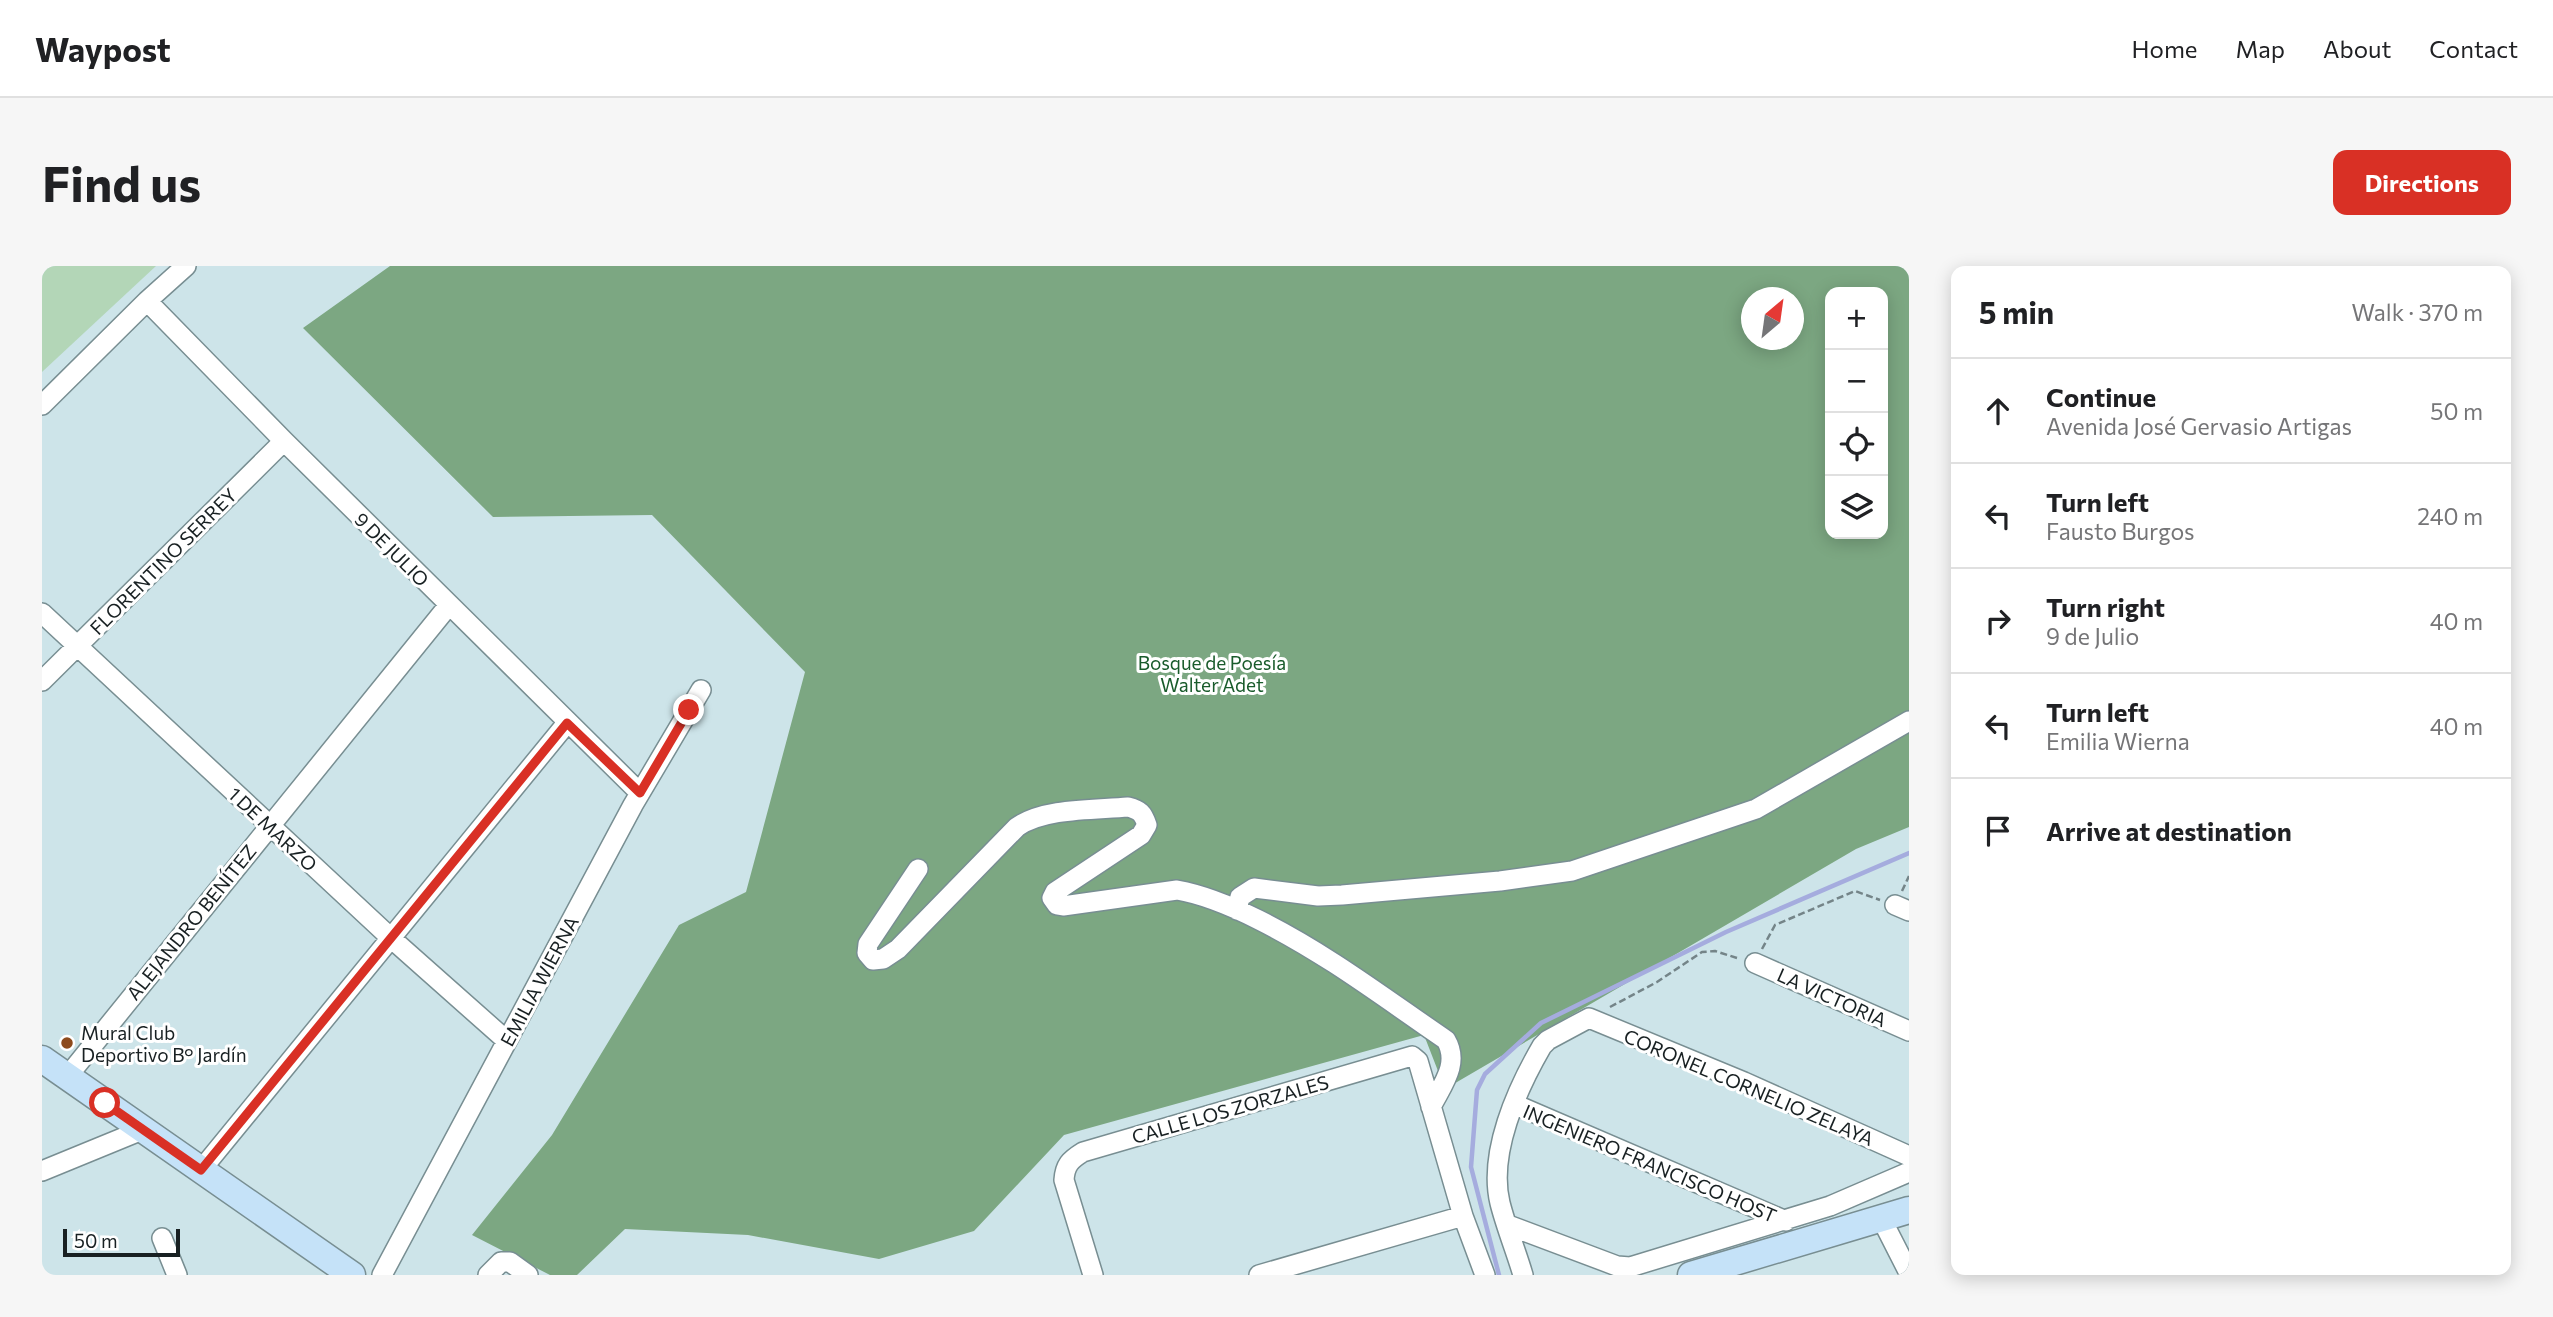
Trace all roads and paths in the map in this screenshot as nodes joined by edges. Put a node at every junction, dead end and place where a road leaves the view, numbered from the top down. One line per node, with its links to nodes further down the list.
1 (186, 266): 2 (street)
2 (147, 301): 3 (street); 4 (street, 9 DE JULIO)
3 (42, 405)
4 (284, 441): 5 (street, 9 DE JULIO); 7 (street, FLORENTINO SERREY)
5 (449, 605): 11 (street, 9 DE JULIO); 13 (street, ALEJANDRO BENÍTEZ)
6 (42, 613): 7 (street, 1 DE MARZO)
7 (76, 646): 8 (street, FLORENTINO SERREY); 13 (street, 1 DE MARZO)
8 (42, 681)
9 (701, 690): 12 (street, EMILIA WIERNA)
10 (1909, 721): 17 (street)
11 (567, 723): 12 (street, 9 DE JULIO); 18 (street)
12 (640, 793): 22 (street, EMILIA WIERNA)
13 (269, 825): 18 (street, 1 DE MARZO); 24 (street, ALEJANDRO BENÍTEZ)
14 (918, 869): 17 (street)
15 (1909, 876): 16 (path)
16 (1902, 908): 19 (path)
17 (1237, 910): 26 (street)
18 (392, 939): 22 (street, 1 DE MARZO); 29 (street)
19 (1755, 963): 20 (path); 21 (street, LA VICTORIA)
20 (1589, 1018): 25 (street); 28 (street, CORONEL CORNELIO ZELAYA)
21 (1909, 1031)
22 (507, 1041): 42 (street, EMILIA WIERNA)
23 (42, 1059): 24 (main road)
24 (67, 1077): 27 (main road)
25 (1514, 1104): 35 (street, INGENIERO FRANCISCO HOST); 36 (street)
26 (1431, 1107): 33 (street); 39 (street, CALLE LOS ZORZALES)
27 (142, 1130): 29 (main road); 30 (street)
28 (1909, 1156)
29 (201, 1170): 41 (main road)
30 (42, 1171)
31 (1909, 1172): 35 (street)
32 (1909, 1210): 34 (main road)
33 (1463, 1216): 45 (street); 46 (street)
34 (1881, 1218): 38 (street); 48 (main road)
35 (1786, 1221): 36 (street)
36 (1508, 1224): 47 (street)
37 (162, 1238): 40 (street)
38 (1909, 1273)
39 (1088, 1274)
40 (177, 1275)
41 (352, 1275)
42 (382, 1275)
43 (488, 1275): 44 (street)
44 (528, 1275)
45 (1259, 1275)
46 (1485, 1275)
47 (1524, 1275)
48 (1691, 1275)

